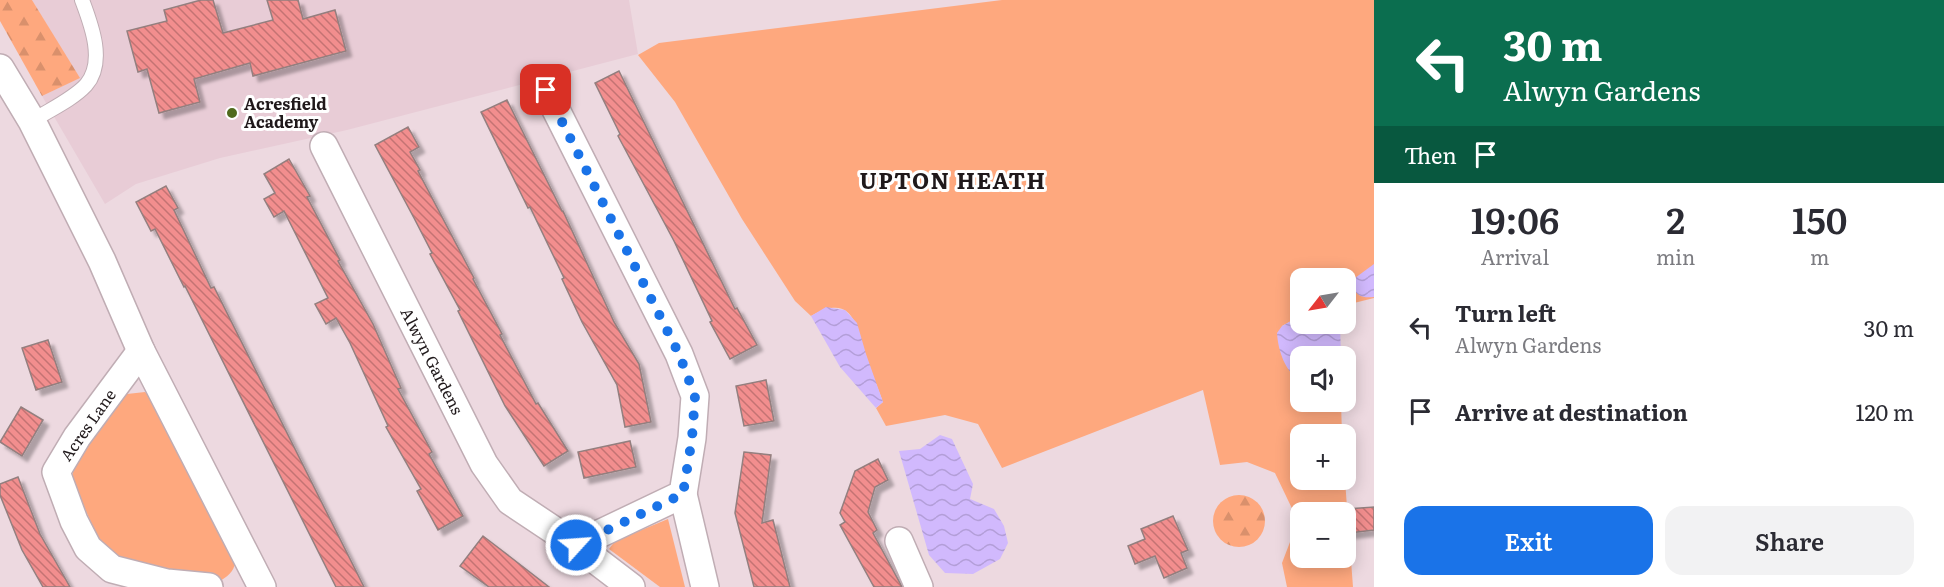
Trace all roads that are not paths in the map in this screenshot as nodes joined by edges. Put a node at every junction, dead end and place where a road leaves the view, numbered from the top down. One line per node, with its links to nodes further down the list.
1 (82, 0): 4 (lane)
2 (0, 68): 4 (street)
3 (546, 90): 7 (street)
4 (32, 121): 6 (street)
5 (324, 146): 9 (street, Alwyn Gardens)
6 (141, 351): 10 (street, Acres Lane); 11 (street)
7 (683, 494): 9 (street); 13 (street)
8 (899, 541): 14 (street)
9 (576, 545): 12 (street, Alwyn Gardens)
10 (209, 587)
11 (262, 587)
12 (632, 587)
13 (705, 587)
14 (919, 587)

